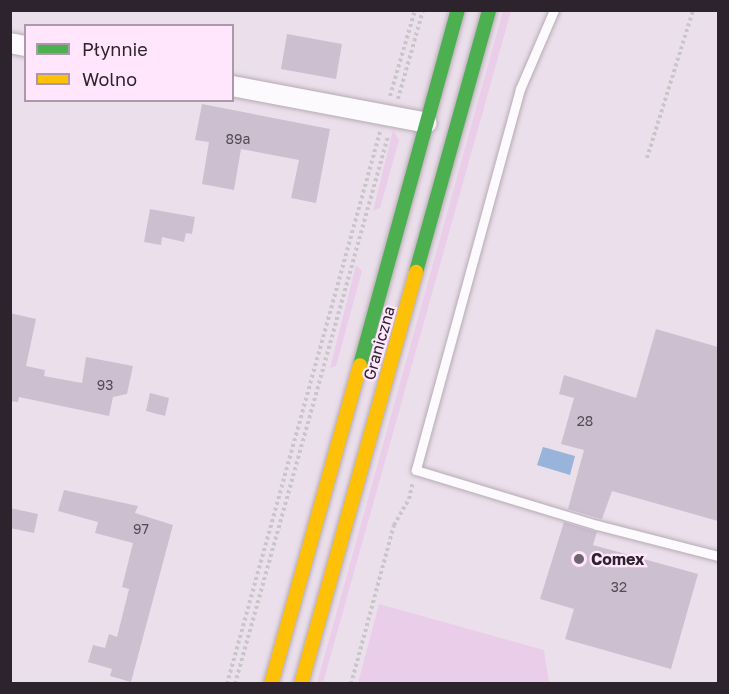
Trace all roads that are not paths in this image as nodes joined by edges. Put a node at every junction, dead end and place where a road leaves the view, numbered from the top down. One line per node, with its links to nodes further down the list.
1 (458, 10): 5 (main road, Graniczna)
2 (489, 10): 8 (main road, Graniczna)
3 (554, 10): 6 (lane)
4 (234, 86): 5 (street)
5 (427, 123): 7 (main road, Graniczna)
6 (718, 556)
7 (271, 684)
8 (301, 684)

